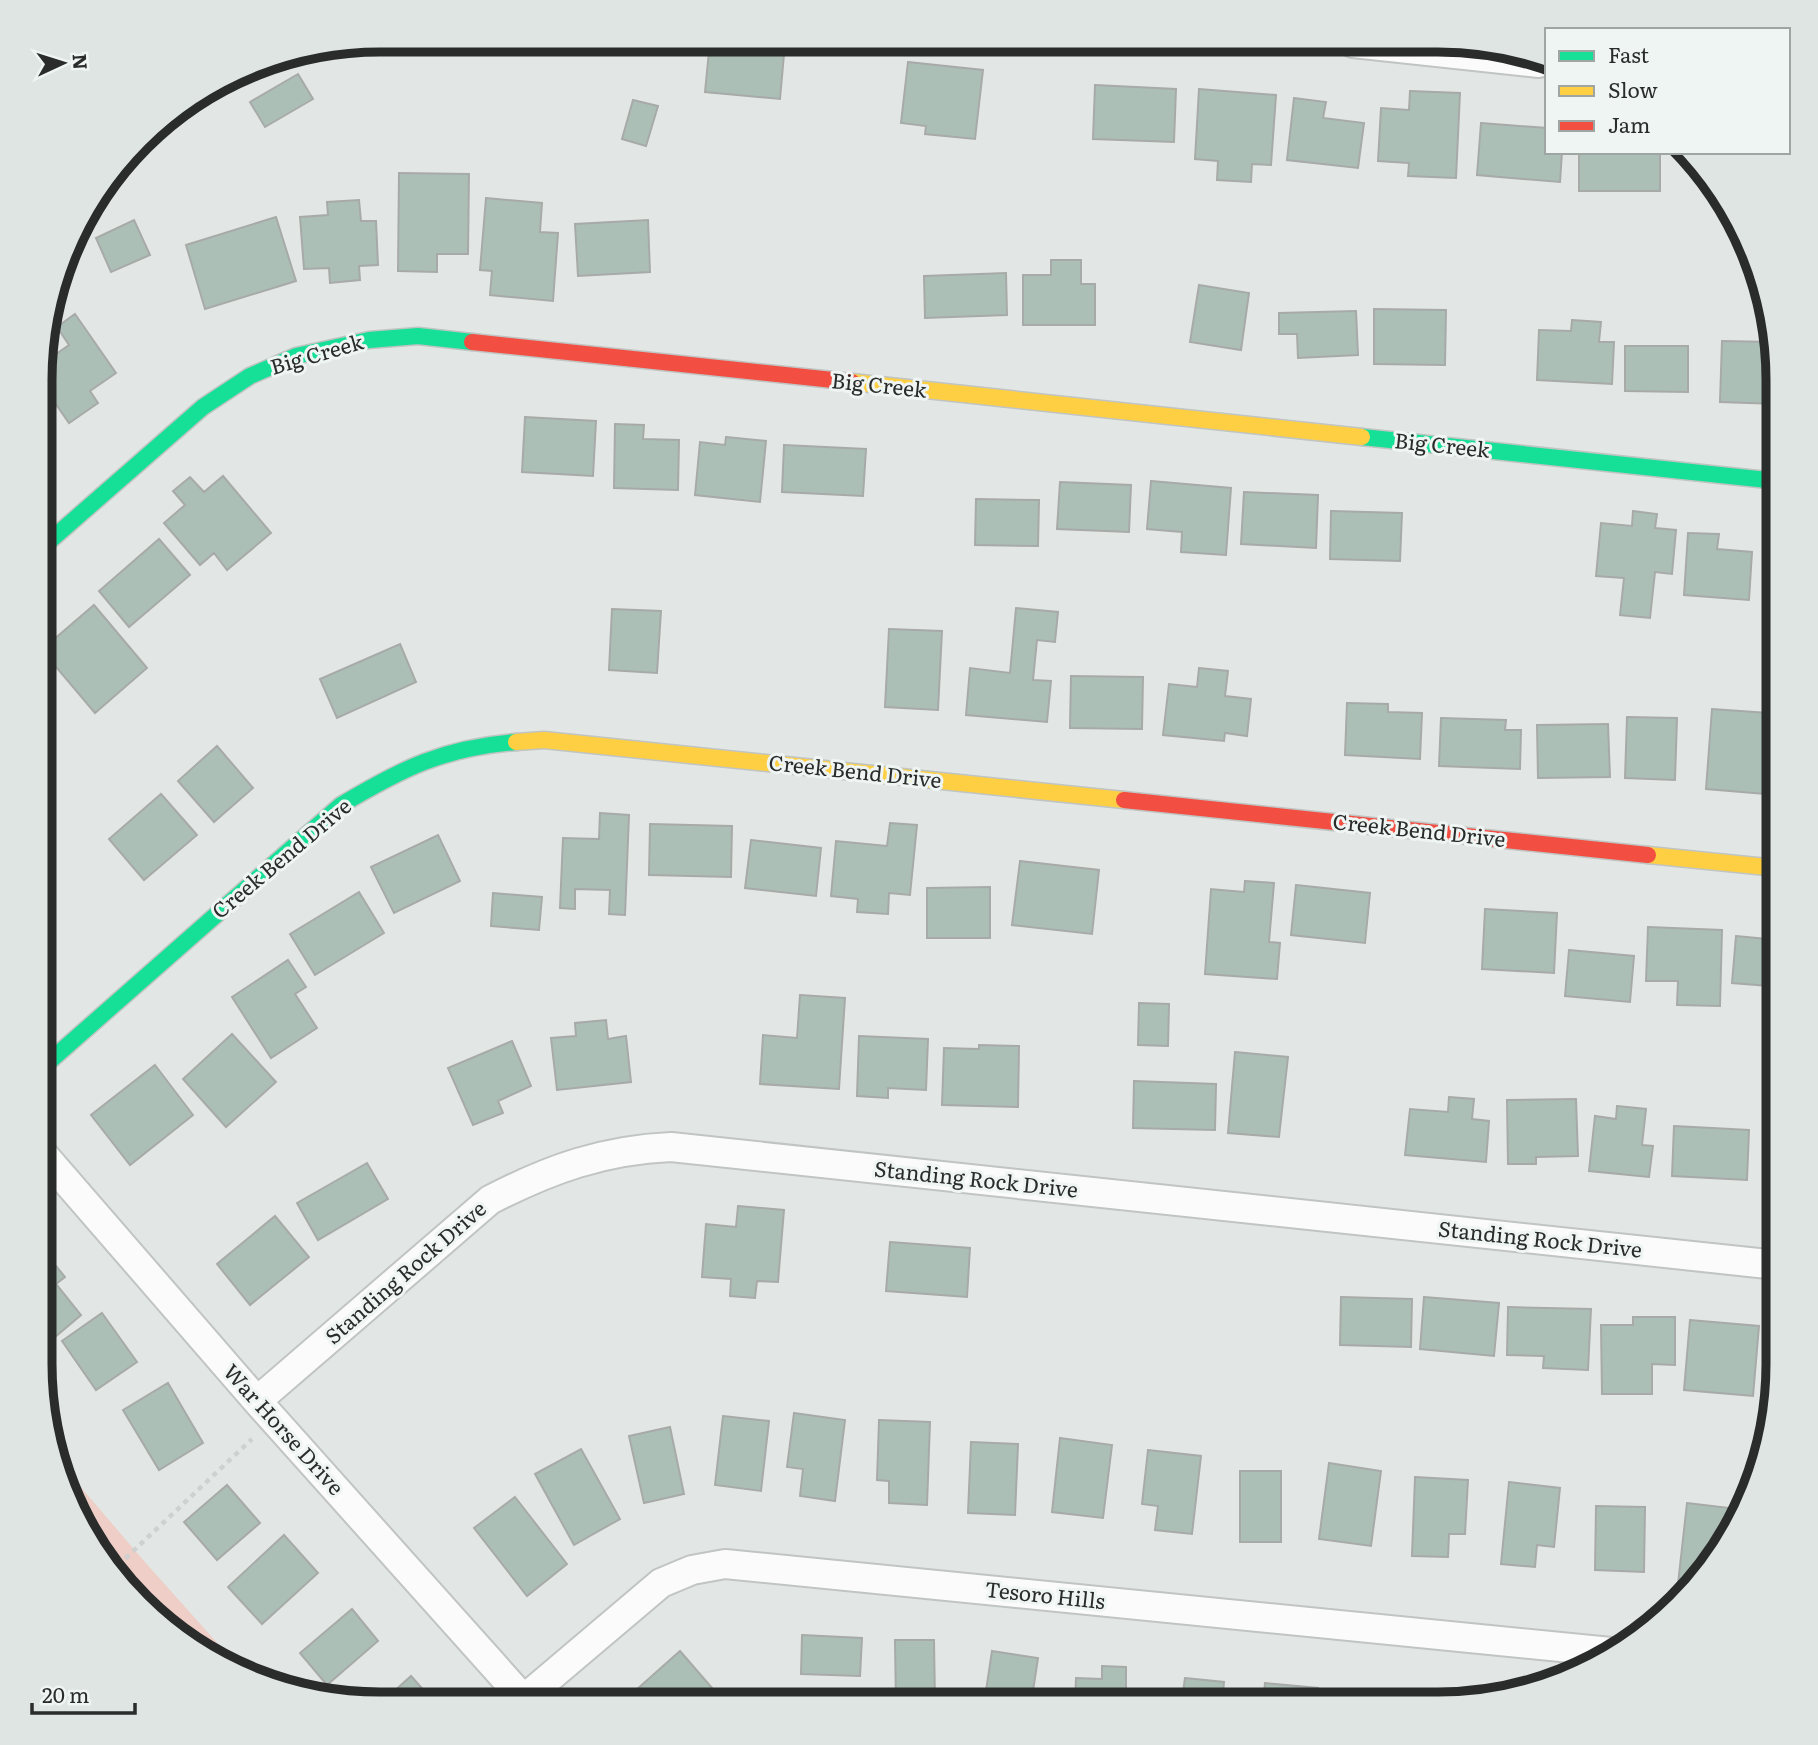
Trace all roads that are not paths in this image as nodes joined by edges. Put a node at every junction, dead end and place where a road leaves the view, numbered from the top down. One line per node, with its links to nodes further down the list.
1 (1437, 52): 2 (street)
2 (1500, 59)
3 (1766, 480): 4 (street, Big Creek)
4 (52, 540)
5 (1766, 867): 6 (street, Creek Bend Drive)
6 (52, 1060)
7 (52, 1165): 9 (street, War Horse Drive)
8 (1766, 1264): 9 (street, Standing Rock Drive)
9 (265, 1410): 11 (street, War Horse Drive)
10 (1597, 1652): 12 (street, Tesoro Hills)
11 (518, 1692)
12 (536, 1692)

